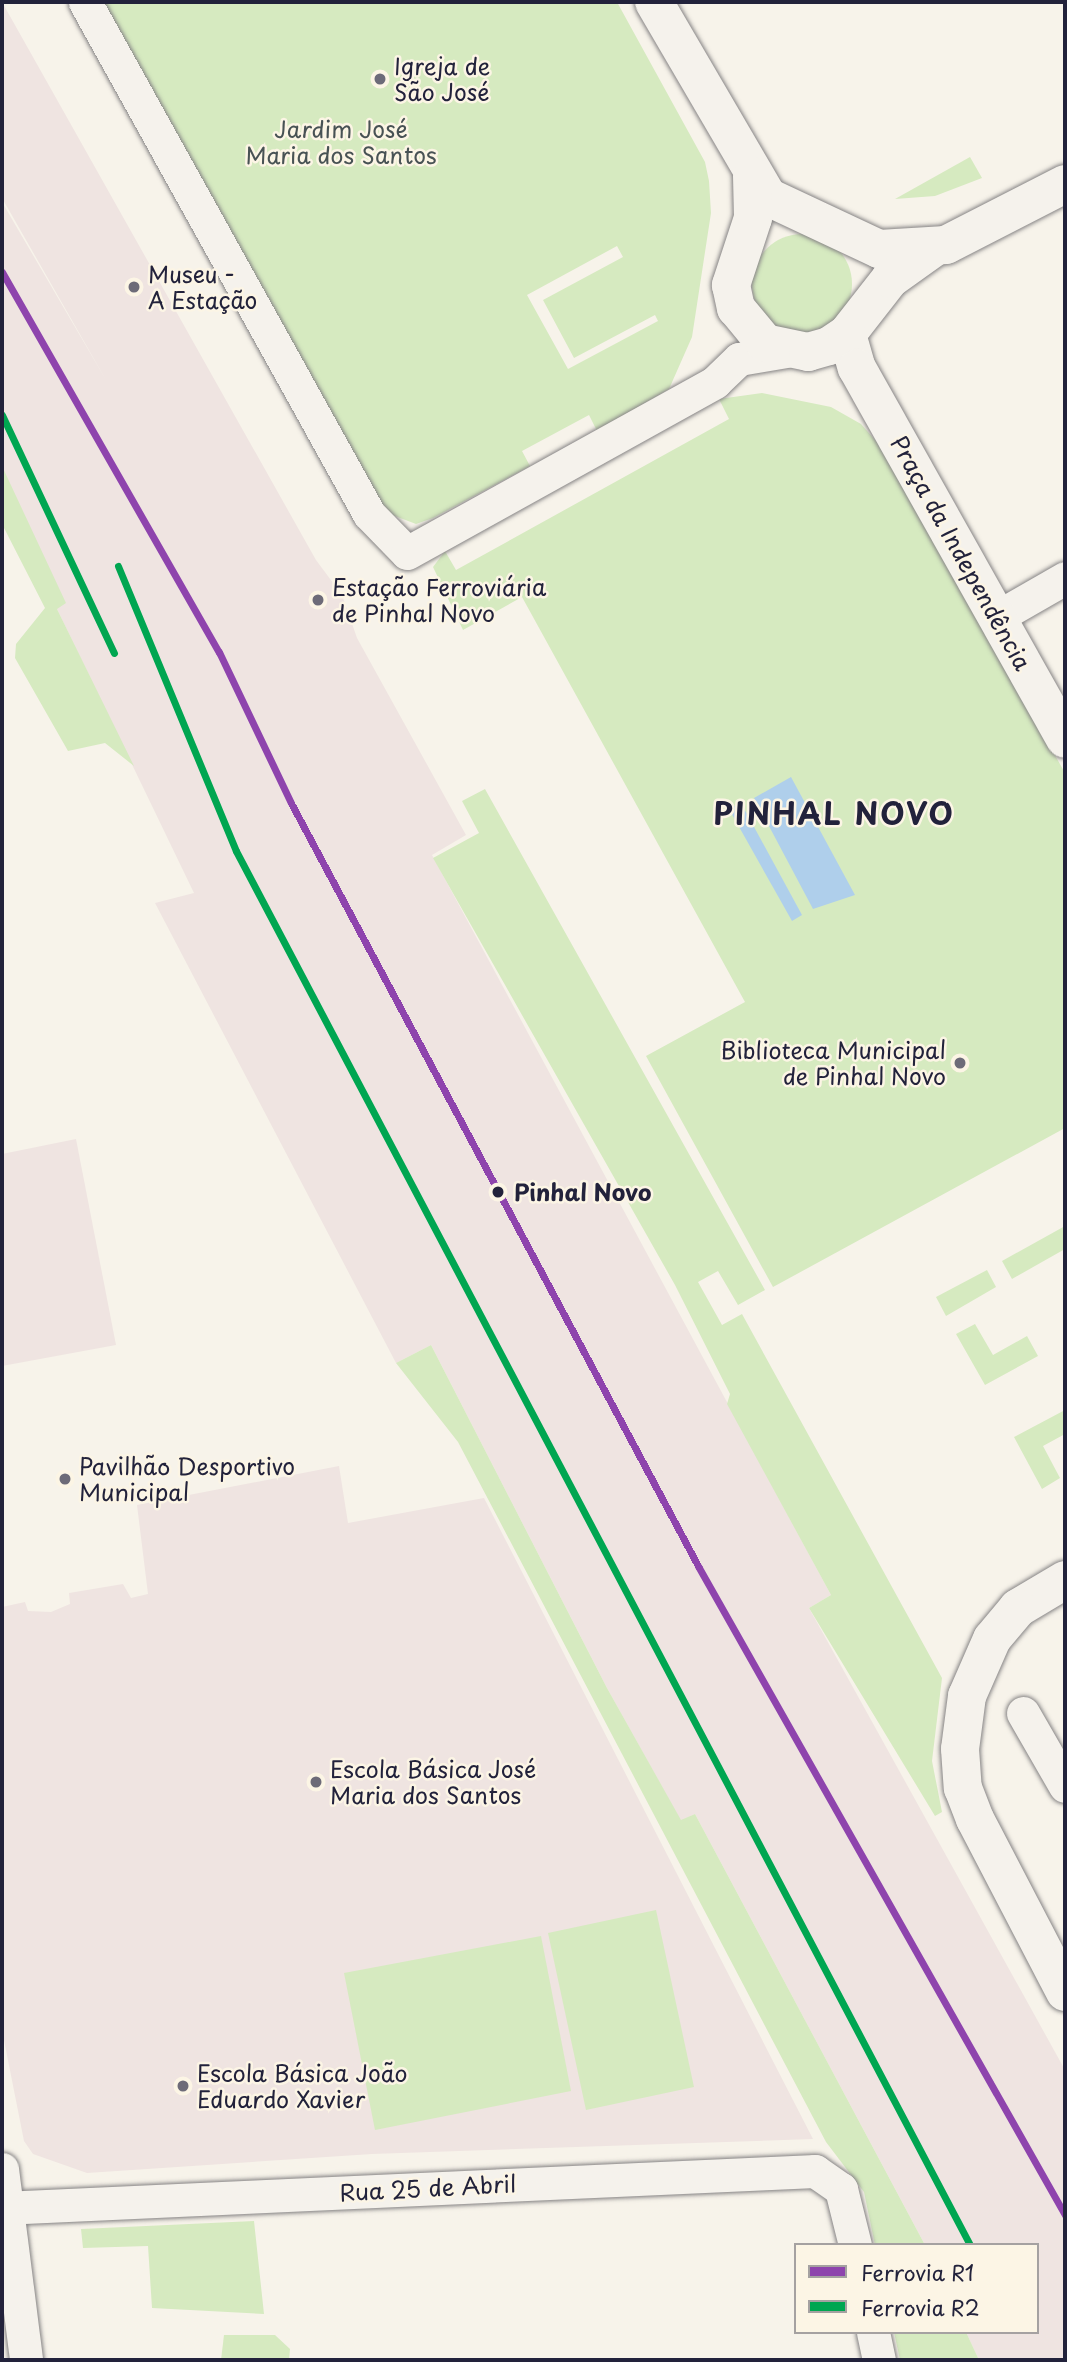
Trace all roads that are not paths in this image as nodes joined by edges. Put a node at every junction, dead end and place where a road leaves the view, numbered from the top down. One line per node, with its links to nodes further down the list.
1 (85, 2): 12 (street)
2 (654, 2): 3 (main road)
3 (752, 176): 5 (main road); 7 (main road)
4 (1065, 184): 8 (main road)
5 (808, 214): 6 (main road); 7 (main road)
6 (849, 234): 8 (main road); 10 (main road)
7 (745, 241): 9 (main road)
8 (932, 250): 10 (main road)
9 (736, 308): 11 (main road); 12 (street)
10 (855, 339): 11 (main road); 14 (main road, Praça da Independência)
11 (797, 352): 12 (street)
12 (729, 367)
13 (1065, 578): 14 (street)
14 (997, 617): 15 (main road, Praça da Independência)
15 (1065, 739)
16 (1051, 1588): 19 (main road)
17 (1024, 1713): 18 (street)
18 (1065, 1786)
19 (1065, 1992)
20 (2, 2169): 21 (street)
21 (5, 2207): 22 (street, Rua 25 de Abril); 24 (street)
22 (855, 2243)
23 (873, 2334): 25 (street)
24 (26, 2360)
25 (879, 2360)

